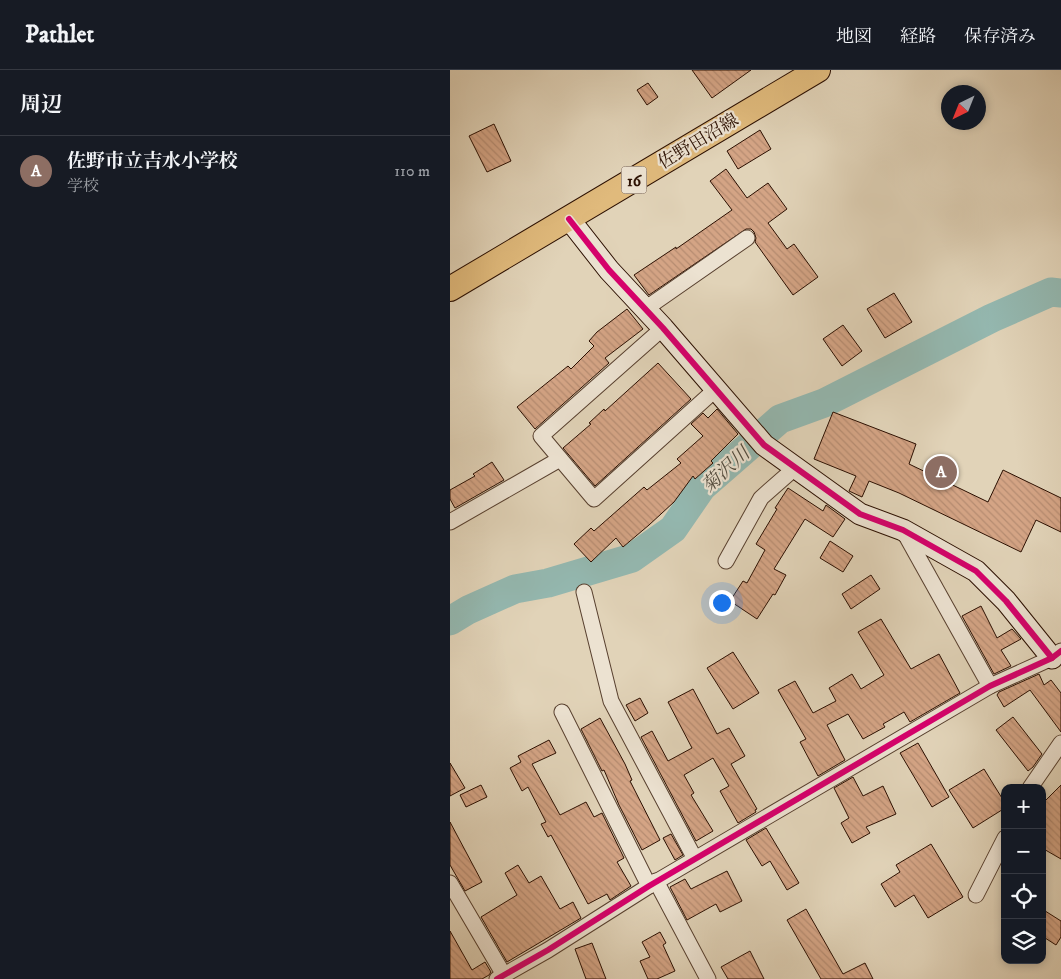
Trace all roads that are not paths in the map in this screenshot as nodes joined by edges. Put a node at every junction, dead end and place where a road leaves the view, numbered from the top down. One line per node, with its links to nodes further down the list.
1 (818, 70): 2 (main road, 佐野田沼線 / 16)
2 (570, 219): 4 (main road, 佐野田沼線 / 16); 5 (street)
3 (747, 238): 5 (street)
4 (450, 289)
5 (646, 309): 6 (street)
6 (663, 328): 7 (street); 8 (street)
7 (715, 390): 8 (street); 9 (street)
8 (560, 459): 10 (street)
9 (795, 468): 11 (street); 12 (street)
10 (450, 522)
11 (903, 530): 14 (street); 15 (street)
12 (726, 562)
13 (584, 592): 20 (street)
14 (1056, 654): 15 (street)
15 (990, 686): 20 (street)
16 (562, 712): 22 (street)
17 (1061, 743): 18 (street)
18 (1033, 784)
19 (1001, 846): 23 (street)
20 (695, 859): 22 (street)
21 (450, 883): 24 (street)
22 (652, 884): 24 (street); 25 (street)
23 (976, 895)
24 (500, 977)
25 (708, 979)

